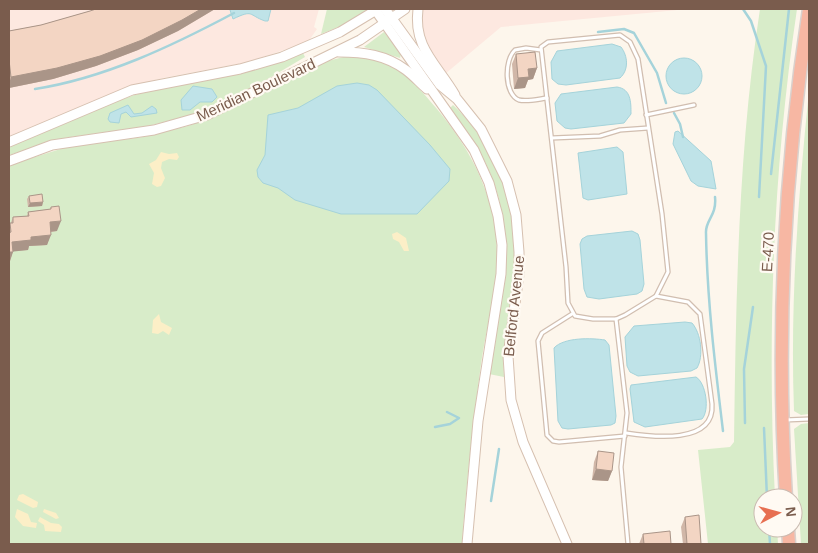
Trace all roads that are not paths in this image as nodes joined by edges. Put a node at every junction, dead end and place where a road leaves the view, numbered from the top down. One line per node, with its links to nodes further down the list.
1 (380, 9): 5 (main road, Belford Avenue); 15 (main road, Meridian Boulevard)
2 (405, 9): 5 (main road, Meridian Boulevard)
3 (418, 9): 10 (main road)
4 (809, 9): 21 (highway, E-470)
5 (388, 22): 7 (main road, Meridian Boulevard); 8 (main road, Belford Avenue); 10 (main road, Belford Avenue)
6 (541, 50): 9 (lane); 9 (lane); 12 (lane)
7 (337, 52): 8 (main road); 16 (main road, Meridian Boulevard)
8 (431, 92): 24 (main road, Belford Avenue)
9 (547, 98): 14 (lane)
10 (457, 99): 25 (main road, Belford Avenue)
11 (694, 105): 12 (lane)
12 (646, 115): 13 (lane)
13 (648, 128): 14 (lane); 17 (lane)
14 (552, 138): 18 (lane)
15 (9, 142)
16 (9, 160)
17 (656, 296): 19 (lane); 22 (lane)
18 (572, 314): 19 (lane); 22 (lane)
19 (616, 319): 22 (lane)
20 (809, 419): 21 (lane)
21 (783, 420): 23 (highway, E-470)
22 (626, 434): 26 (lane)
23 (786, 488)
24 (467, 544)
25 (567, 544)
26 (628, 544)

